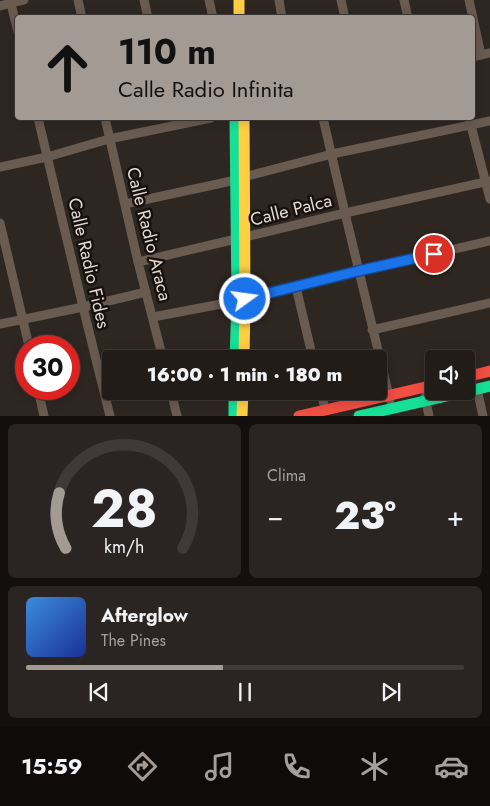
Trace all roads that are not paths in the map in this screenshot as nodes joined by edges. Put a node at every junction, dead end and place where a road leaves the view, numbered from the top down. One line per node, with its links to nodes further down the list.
1 (24, 0): 10 (street)
2 (78, 0): 12 (street)
3 (144, 0): 13 (street)
4 (209, 0): 14 (street)
5 (238, 0): 15 (street)
6 (279, 0): 16 (street)
7 (341, 0): 17 (street)
8 (404, 0): 18 (street)
9 (469, 0): 19 (street)
10 (10, 1): 11 (street); 20 (street)
11 (0, 6)
12 (81, 15)
13 (147, 15)
14 (212, 15)
15 (239, 15)
16 (282, 15)
17 (344, 15)
18 (407, 15)
19 (472, 15)
20 (15, 20)
21 (475, 28): 22 (street)
22 (481, 55)
23 (38, 120): 34 (street, Calle Radio Fides)
24 (104, 120): 32 (street, Calle Radio Araca)
25 (193, 120): 31 (street)
26 (235, 120): 36 (street)
27 (244, 120): 36 (street)
28 (324, 120): 33 (street)
29 (469, 121): 30 (street); 33 (street); 37 (street)
30 (490, 121)
31 (175, 122): 32 (street)
32 (109, 139): 34 (street); 39 (street, Calle Radio Araca)
33 (332, 154): 36 (street); 40 (street)
34 (47, 156): 35 (street); 50 (street, Calle Radio Fides)
35 (0, 167)
36 (240, 179): 39 (street); 42 (street)
37 (488, 181): 38 (street); 40 (street, Calle Palca)
38 (490, 200)
39 (125, 204): 44 (street, Calle Radio Araca)
40 (345, 213): 42 (street, Calle Palca); 45 (street)
41 (0, 223): 52 (street)
42 (240, 238): 44 (street, Calle Palca); 48 (street)
43 (490, 241): 45 (street)
44 (138, 262): 47 (street, Calle Radio Araca)
45 (358, 271): 46 (street); 54 (street)
46 (296, 287): 48 (street); 59 (street)
47 (146, 292): 50 (street); 51 (street, Calle Radio Araca)
48 (241, 300): 51 (street); 57 (street); 58 (street)
49 (490, 303): 54 (street)
50 (83, 307): 52 (street); 75 (street, Calle Radio Fides)
51 (153, 317): 56 (street, Calle Radio Araca)
52 (23, 319): 53 (street); 55 (street)
53 (0, 324)
54 (372, 330): 65 (street)
55 (27, 335)
56 (161, 350)
57 (236, 350)
58 (244, 350)
59 (311, 350)
60 (490, 371): 61 (street)
61 (475, 375)
62 (490, 386): 64 (street)
63 (425, 387): 65 (street)
64 (477, 389): 71 (street); 82 (street)
65 (389, 395): 72 (street); 73 (street)
66 (40, 400): 74 (street)
67 (173, 400): 76 (street)
68 (234, 400): 77 (street)
69 (243, 400): 78 (street)
70 (322, 400): 72 (street)
71 (426, 401): 73 (street); 81 (street)
72 (325, 410): 79 (street)
73 (386, 412): 80 (street)
74 (44, 416)
75 (110, 416)
76 (177, 416)
77 (234, 416)
78 (242, 416)
79 (299, 416)
80 (359, 416)
81 (429, 416)
82 (483, 416)

